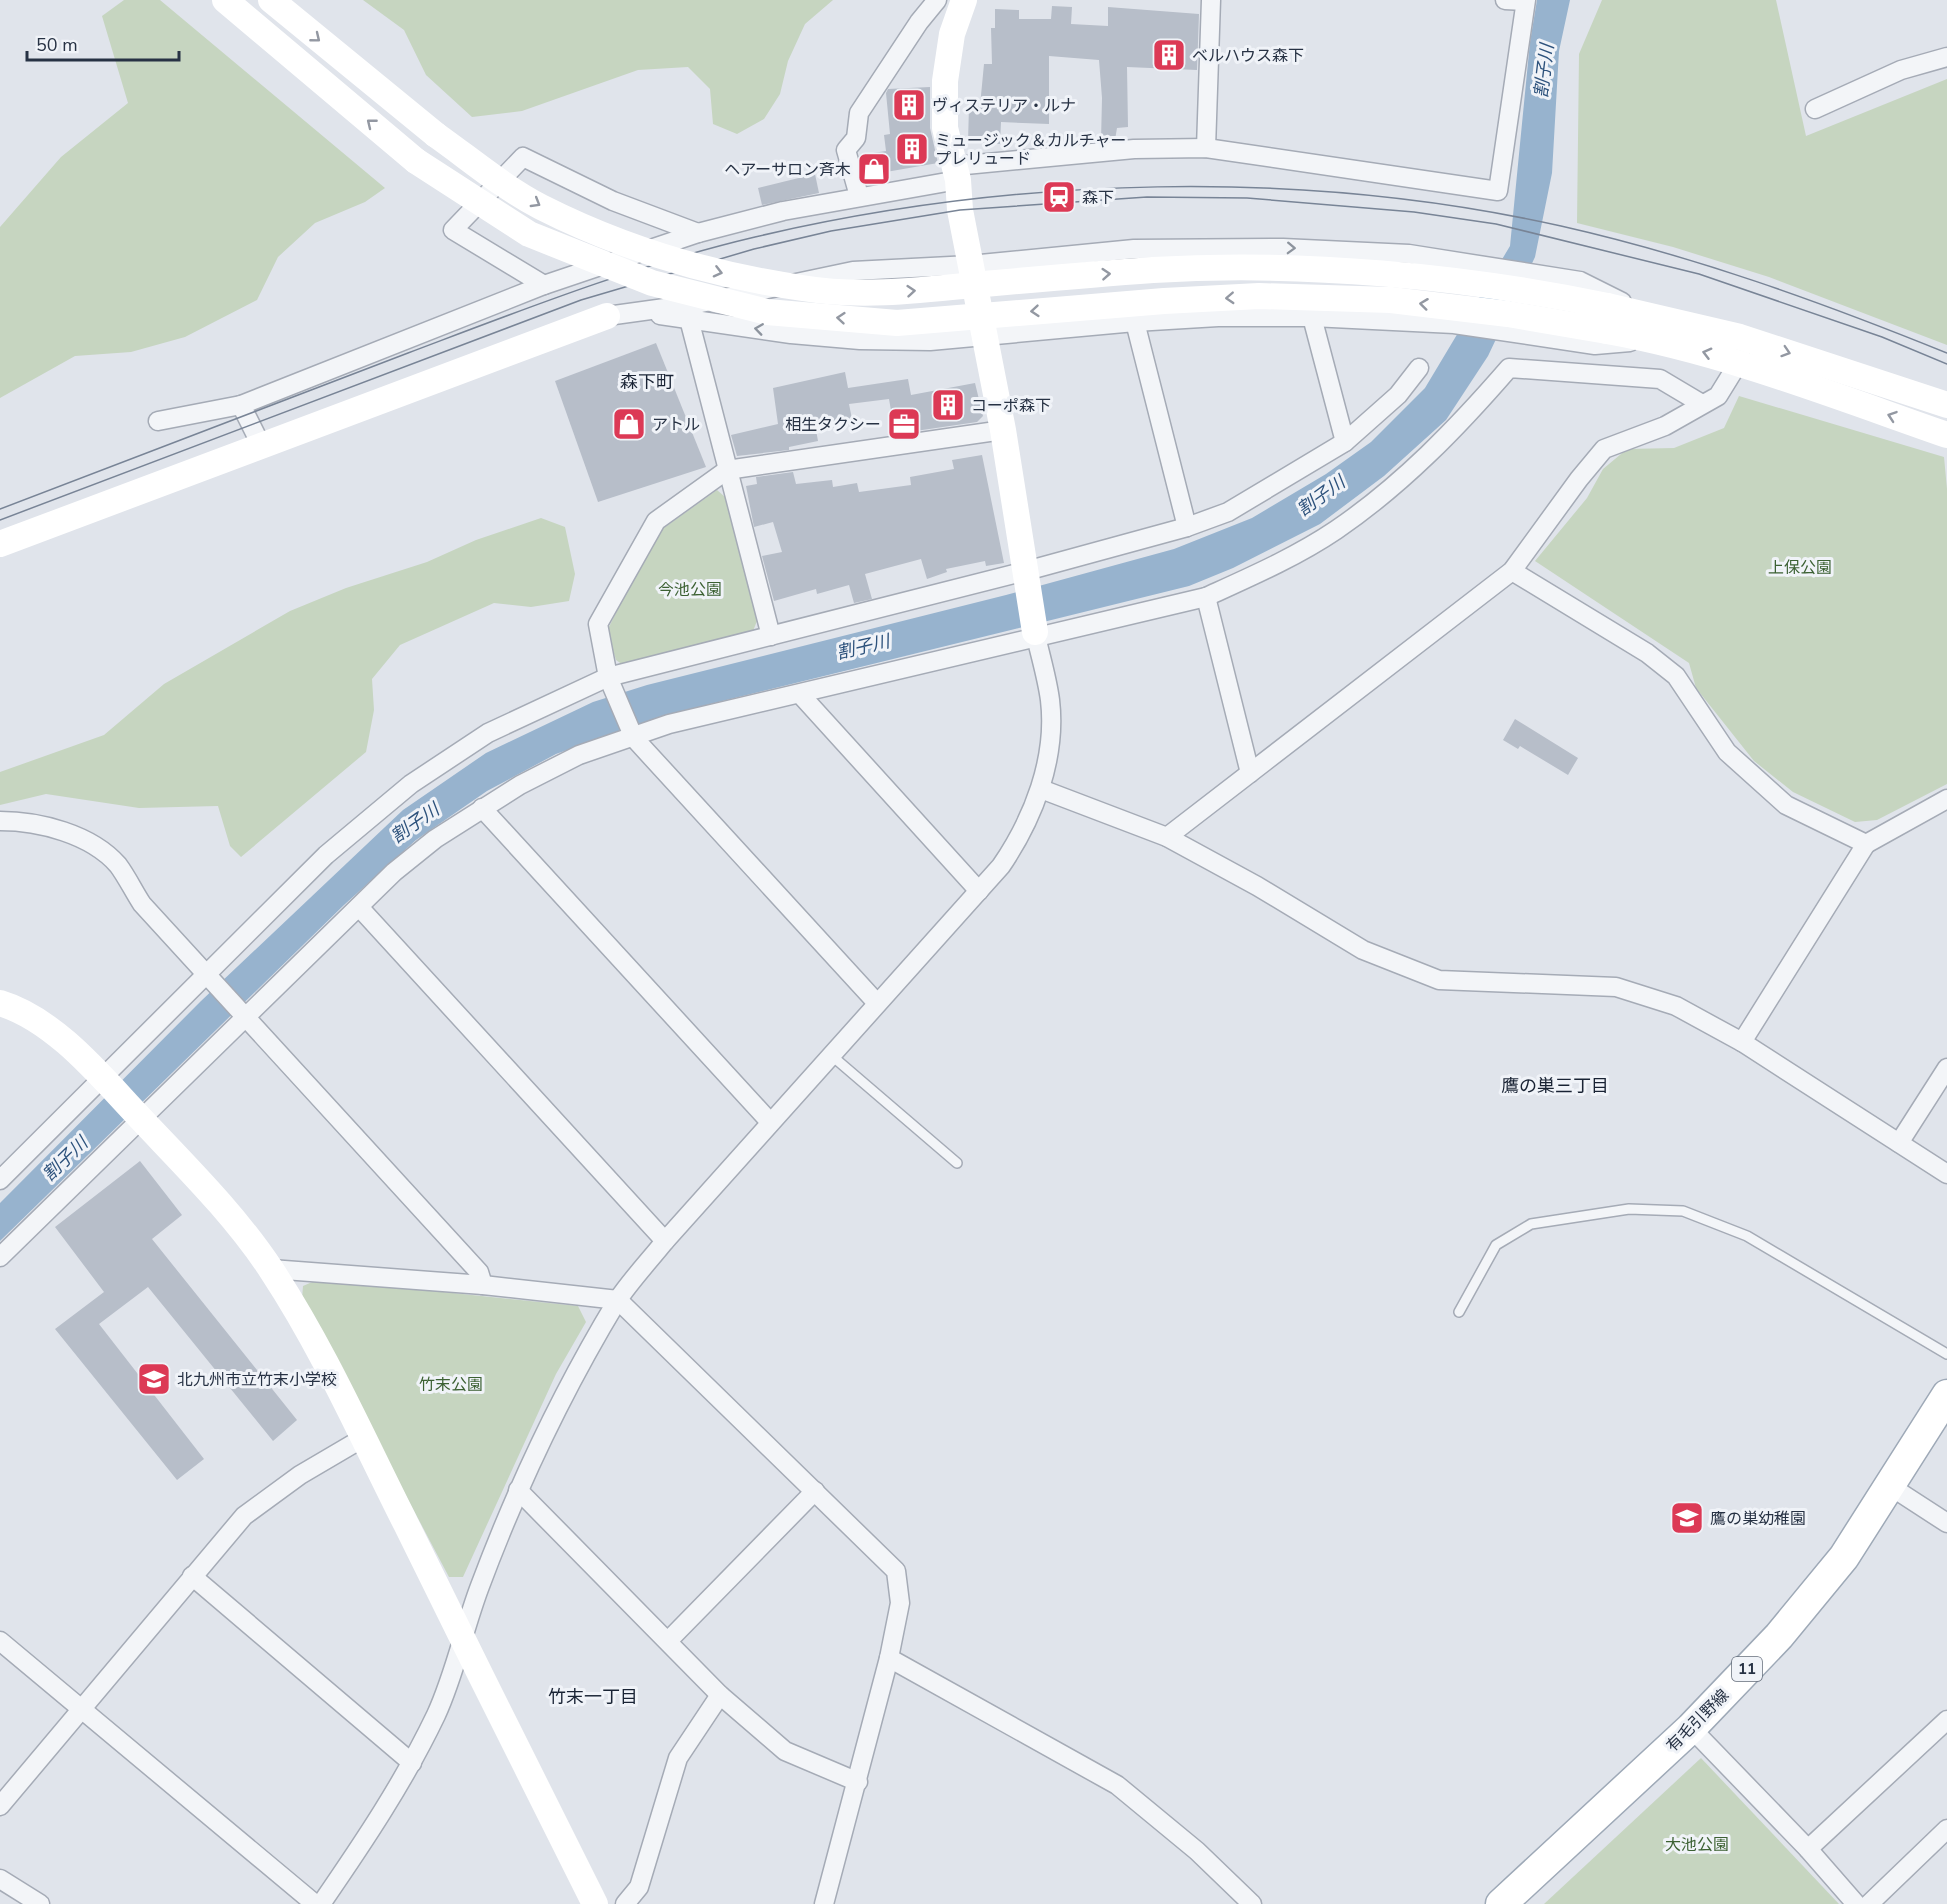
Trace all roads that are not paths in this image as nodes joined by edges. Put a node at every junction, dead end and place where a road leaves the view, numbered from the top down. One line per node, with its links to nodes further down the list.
1 (225, 0): 19 (street, one-way to 1, bridge)
2 (271, 0): 19 (street, one-way to 19, bridge)
3 (937, 0): 12 (street)
4 (964, 0): 11 (street)
5 (1211, 0): 10 (street)
6 (1505, 0): 7 (street)
7 (1525, 1): 10 (street)
8 (1947, 57): 9 (street)
9 (1815, 109)
10 (1206, 148): 11 (street)
11 (956, 173): 12 (street); 14 (street)
12 (859, 196): 13 (street)
13 (698, 233): 15 (street); 15 (street)
14 (970, 265): 16 (street, one-way to 16); 17 (street); 22 (street)
15 (544, 285): 28 (street)
16 (1648, 314): 19 (street); 23 (street)
17 (607, 316): 20 (street); 34 (street)
18 (1312, 317): 21 (street); 24 (street); 33 (street)
19 (1607, 318): 24 (street)
20 (689, 319): 22 (street, one-way to 20); 35 (street)
21 (1135, 322): 22 (street); 36 (street)
22 (985, 337): 31 (street)
23 (1740, 337): 25 (street); 29 (street, one-way to 29)
24 (1657, 340): 25 (street, one-way to 24)
25 (1738, 362): 27 (street); 32 (street, one-way to 25)
26 (1419, 368): 33 (street)
27 (1702, 404): 38 (street); 40 (street)
28 (241, 405): 30 (street); 34 (street)
29 (1947, 405)
30 (158, 421)
31 (1003, 430): 35 (street); 39 (street)
32 (1947, 435)
33 (1345, 442): 36 (street)
34 (261, 445): 37 (street)
35 (727, 470): 41 (street); 43 (street)
36 (1187, 527): 39 (street)
37 (0, 544)
38 (1512, 571): 46 (street); 52 (street)
39 (1027, 576): 41 (street); 42 (street)
40 (1206, 597): 42 (street); 46 (street)
41 (771, 636): 43 (street)
42 (1036, 636): 44 (street); 47 (street)
43 (609, 681): 45 (street); 55 (street)
44 (800, 694): 45 (street); 53 (street)
45 (632, 735): 49 (street); 56 (street)
46 (1250, 773): 51 (street)
47 (1041, 789): 51 (street); 53 (street)
48 (1947, 799): 52 (street)
49 (482, 808): 54 (street); 64 (street)
50 (0, 821): 55 (street)
51 (1167, 837): 59 (street)
52 (1866, 844): 59 (street)
53 (979, 891): 56 (street)
54 (359, 907): 58 (street); 69 (street)
55 (209, 978): 58 (street); 62 (street)
56 (876, 1002): 60 (street)
57 (0, 1003): 62 (street)
58 (245, 1015): 63 (street); 72 (street)
59 (1742, 1042): 65 (street)
60 (831, 1055): 64 (street); 66 (lane)
61 (1947, 1068): 65 (street)
62 (105, 1081): 63 (street); 68 (street)
63 (140, 1118): 70 (street); 71 (street)
64 (770, 1122): 69 (street)
65 (1899, 1143): 67 (street)
66 (957, 1163)
67 (1947, 1174)
68 (0, 1180)
69 (665, 1241): 73 (street)
70 (0, 1257)
71 (271, 1269): 72 (street); 77 (street)
72 (483, 1285): 73 (street)
73 (618, 1300): 79 (street); 80 (street)
74 (1460, 1312): 75 (lane)
75 (1947, 1354)
76 (1947, 1395): 78 (main road, 有毛引野線 / 11)
77 (363, 1438): 82 (street); 83 (street)
78 (1890, 1486): 81 (street); 90 (main road, 有毛引野線 / 11)
79 (518, 1490): 83 (street); 85 (street)
80 (815, 1491): 85 (street); 86 (street)
81 (1947, 1523)
82 (192, 1576): 88 (street); 91 (street)
83 (462, 1639): 91 (street); 100 (street)
84 (0, 1641): 88 (street)
85 (668, 1641): 87 (street)
86 (889, 1658): 92 (street); 103 (street)
87 (720, 1695): 92 (street); 101 (street)
88 (81, 1709): 93 (street); 98 (street)
89 (1947, 1720): 95 (street)
90 (1691, 1728): 95 (street); 104 (main road, 有毛引野線 / 11)
91 (412, 1763): 99 (street)
92 (858, 1782): 102 (street)
93 (0, 1806)
94 (1947, 1829): 106 (street)
95 (1808, 1849): 105 (street)
96 (0, 1880): 97 (street)
97 (40, 1904)
98 (315, 1904)
99 (321, 1904)
100 (595, 1904)
101 (625, 1904)
102 (824, 1904)
103 (1252, 1904)
104 (1501, 1904)
105 (1856, 1904)
106 (1869, 1904)

